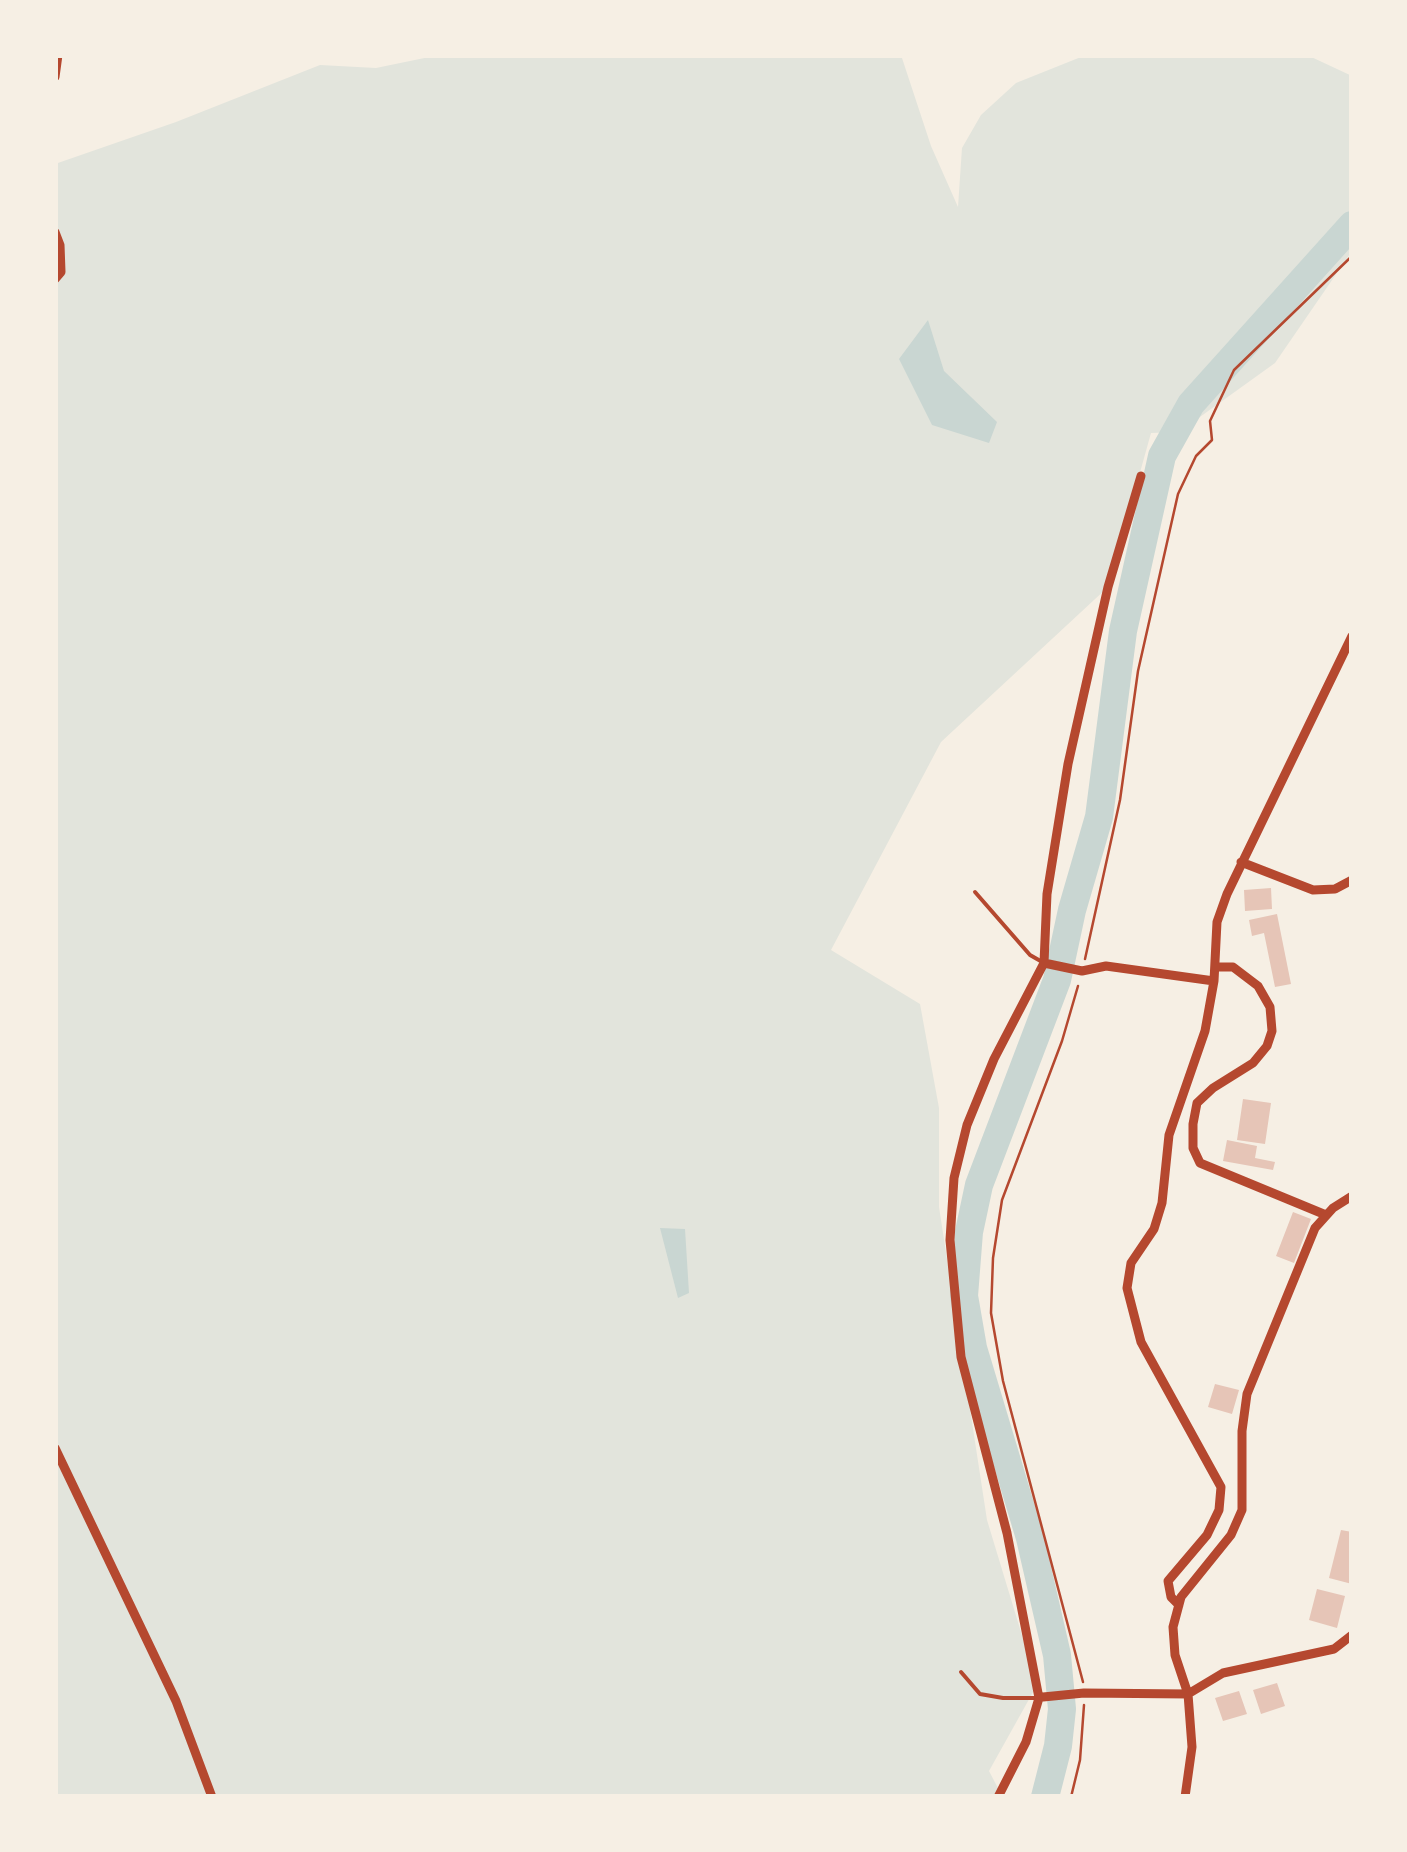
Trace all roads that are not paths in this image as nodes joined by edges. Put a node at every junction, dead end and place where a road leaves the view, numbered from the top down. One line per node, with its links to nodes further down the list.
1 (56, 60): 2 (street)
2 (55, 76)
3 (55, 232): 4 (street)
4 (55, 278)
5 (1140, 476): 10 (street)
6 (1352, 636): 7 (street)
7 (1241, 862): 8 (street); 11 (street)
8 (1352, 880)
9 (975, 892): 10 (lane)
10 (1044, 963): 12 (street); 20 (street)
11 (1216, 967): 12 (street); 14 (street)
12 (1214, 981): 16 (street)
13 (1352, 1196): 14 (street)
14 (1326, 1214): 16 (street)
15 (55, 1448): 21 (street)
16 (1179, 1605): 19 (street)
17 (1352, 1635): 19 (street)
18 (960, 1672): 20 (lane)
19 (1188, 1694): 20 (street); 23 (street)
20 (1041, 1698): 22 (street)
21 (212, 1797)
22 (998, 1797)
23 (1185, 1797)

